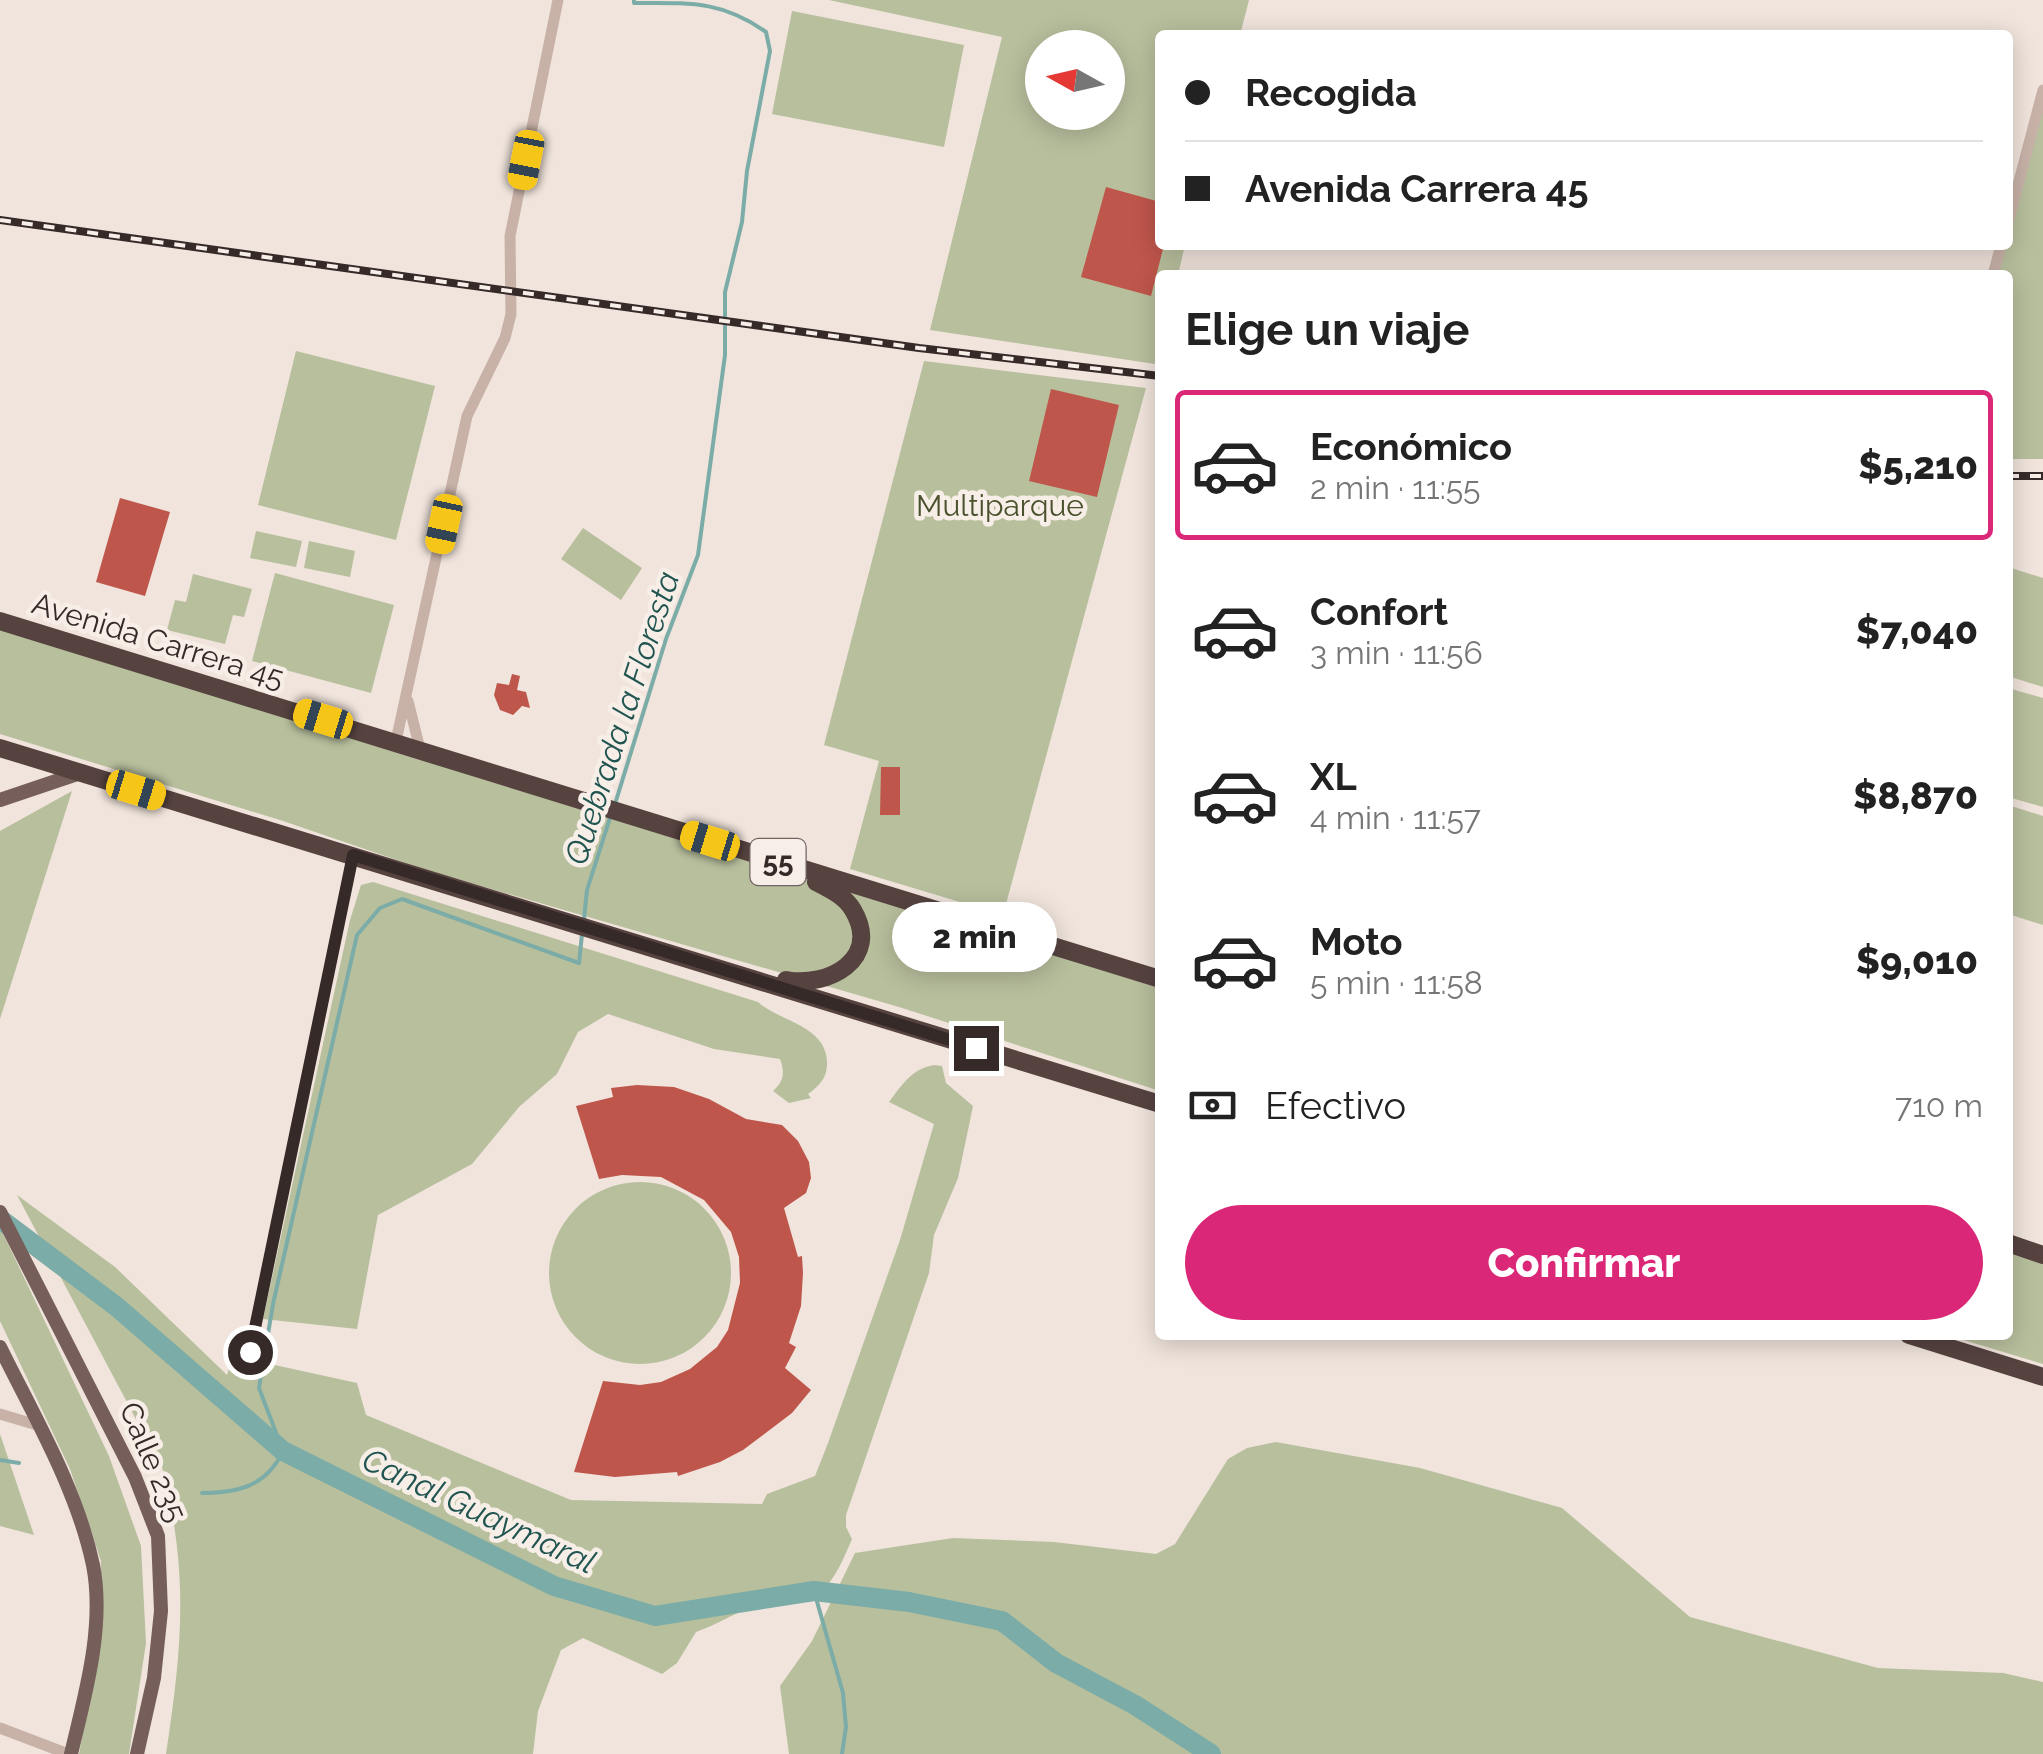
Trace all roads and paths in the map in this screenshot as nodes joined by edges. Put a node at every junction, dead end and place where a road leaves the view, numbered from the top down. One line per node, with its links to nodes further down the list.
1 (558, 0): 5 (street)
2 (2043, 90): 3 (street)
3 (2013, 203)
4 (0, 622): 6 (highway, Avenida Carrera 45 / 55)
5 (407, 697): 6 (street); 8 (street)
6 (396, 742): 8 (highway, Avenida Carrera 45 / 55)
7 (0, 748): 9 (highway)
8 (420, 749): 11 (highway, Avenida Carrera 45 / 55)
9 (82, 773): 10 (main road); 12 (highway)
10 (0, 800)
11 (746, 852): 13 (highway); 14 (highway, Avenida Carrera 45 / 55)
12 (353, 855): 13 (highway); 21 (street)
13 (702, 962): 15 (highway)
14 (1155, 977)
15 (1155, 1102)
16 (0, 1212): 28 (main road, Calle 235)
17 (2013, 1245): 18 (highway)
18 (2043, 1255)
19 (1925, 1340): 22 (highway)
20 (0, 1347): 23 (main road)
21 (250, 1352)
22 (2043, 1377)
23 (23, 1394): 24 (street); 25 (main road)
24 (0, 1414): 25 (street)
25 (37, 1425): 27 (main road)
26 (0, 1728): 27 (street)
27 (70, 1754)
28 (137, 1754)

